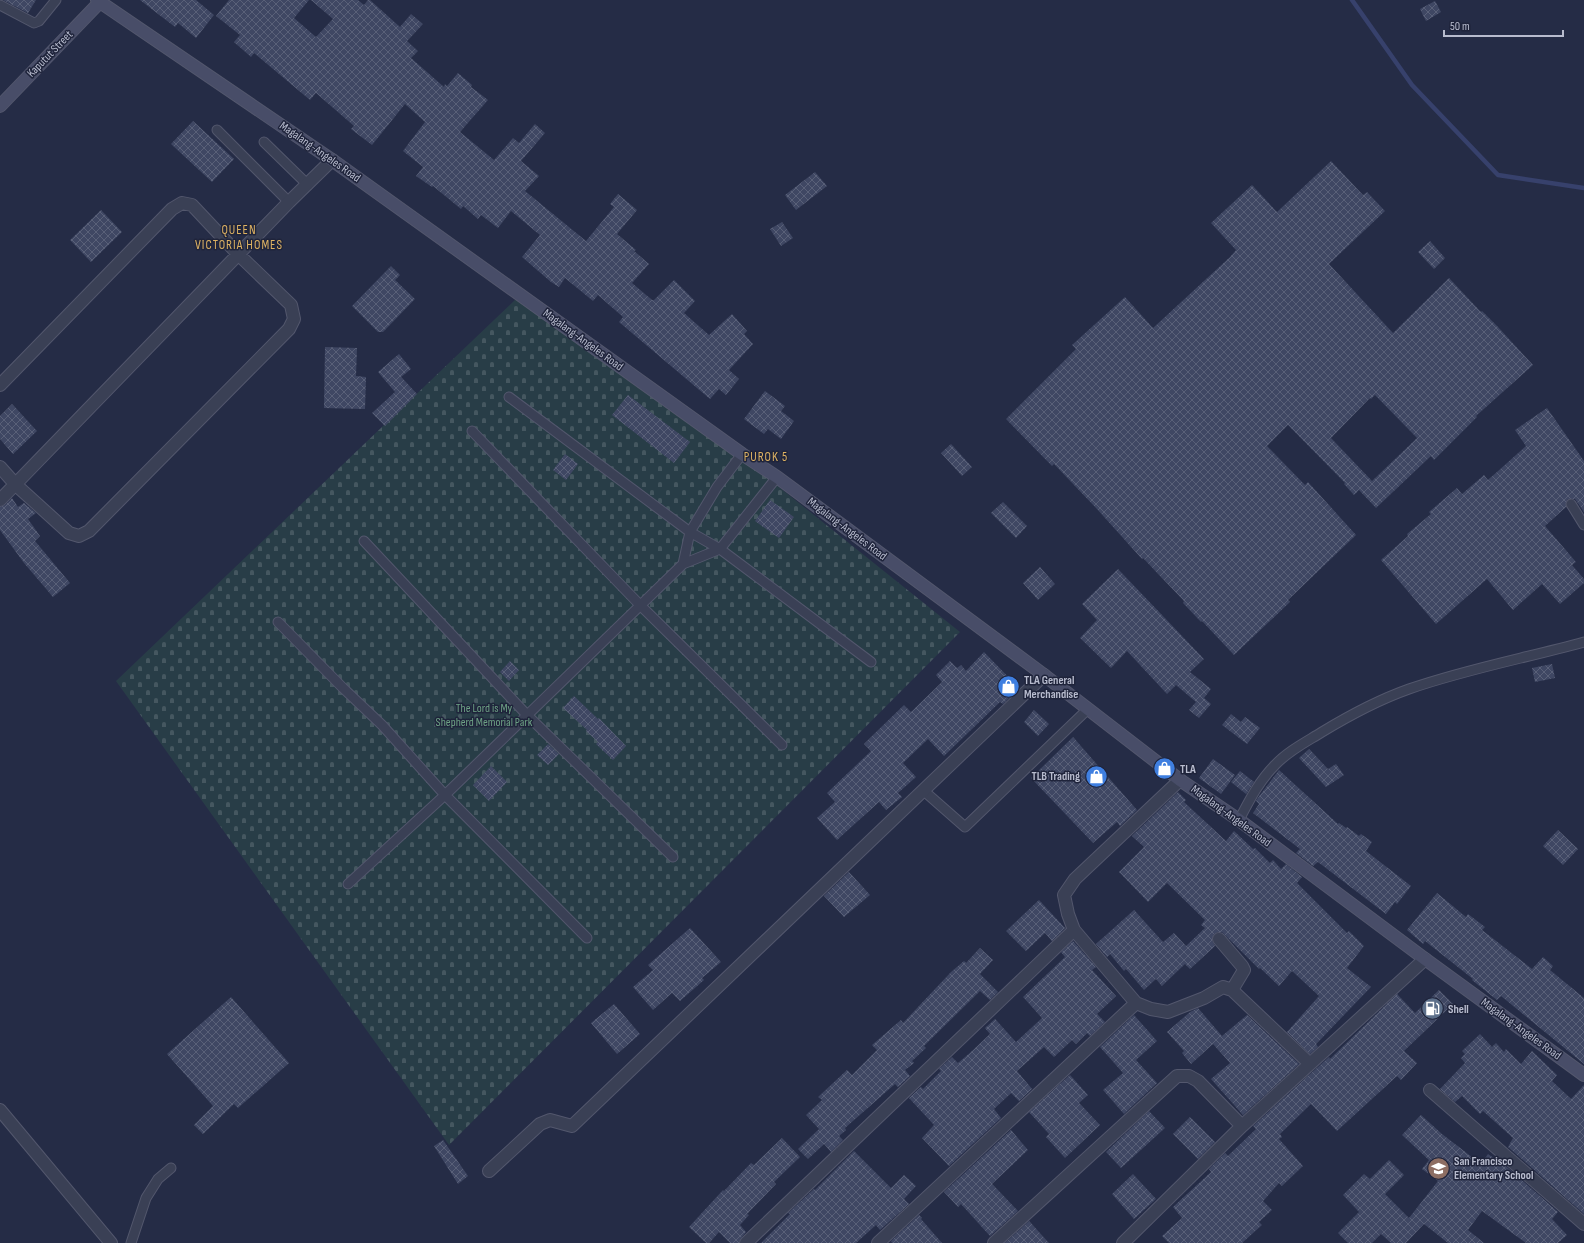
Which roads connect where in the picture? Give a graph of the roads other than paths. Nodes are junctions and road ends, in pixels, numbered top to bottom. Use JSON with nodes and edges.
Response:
{"nodes":[{"id":1,"x":56,"y":0,"type":"edge"},
{"id":2,"x":98,"y":1,"type":"edge"},
{"id":3,"x":0,"y":5,"type":"edge"},
{"id":4,"x":0,"y":106,"type":"edge"},
{"id":5,"x":217,"y":130,"type":"dead end"},
{"id":6,"x":264,"y":142,"type":"dead end"},
{"id":7,"x":332,"y":160,"type":"junction"},
{"id":8,"x":308,"y":185,"type":"junction"},
{"id":9,"x":290,"y":202,"type":"junction"},
{"id":10,"x":239,"y":255,"type":"junction"},
{"id":11,"x":0,"y":385,"type":"edge"},
{"id":12,"x":509,"y":397,"type":"dead end"},
{"id":13,"x":472,"y":431,"type":"dead end"},
{"id":14,"x":742,"y":454,"type":"junction"},
{"id":15,"x":0,"y":467,"type":"edge"},
{"id":16,"x":777,"y":477,"type":"junction"},
{"id":17,"x":16,"y":485,"type":"junction"},
{"id":18,"x":0,"y":500,"type":"edge"},
{"id":19,"x":1571,"y":504,"type":"dead end"},
{"id":20,"x":1584,"y":525,"type":"edge"},
{"id":21,"x":690,"y":532,"type":"junction"},
{"id":22,"x":364,"y":541,"type":"dead end"},
{"id":23,"x":720,"y":549,"type":"junction"},
{"id":24,"x":683,"y":564,"type":"junction"},
{"id":25,"x":640,"y":605,"type":"junction"},
{"id":26,"x":278,"y":622,"type":"dead end"},
{"id":27,"x":1584,"y":642,"type":"edge"},
{"id":28,"x":871,"y":662,"type":"dead end"},
{"id":29,"x":1044,"y":675,"type":"junction"},
{"id":30,"x":1088,"y":709,"type":"junction"},
{"id":31,"x":527,"y":715,"type":"junction"},
{"id":32,"x":782,"y":745,"type":"dead end"},
{"id":33,"x":1180,"y":780,"type":"junction"},
{"id":34,"x":924,"y":791,"type":"junction"},
{"id":35,"x":444,"y":795,"type":"junction"},
{"id":36,"x":1238,"y":820,"type":"junction"},
{"id":37,"x":674,"y":857,"type":"dead end"},
{"id":38,"x":348,"y":884,"type":"dead end"},
{"id":39,"x":1074,"y":930,"type":"junction"},
{"id":40,"x":587,"y":938,"type":"dead end"},
{"id":41,"x":1219,"y":939,"type":"dead end"},
{"id":42,"x":1425,"y":959,"type":"junction"},
{"id":43,"x":1232,"y":990,"type":"junction"},
{"id":44,"x":1136,"y":1003,"type":"junction"},
{"id":45,"x":1310,"y":1064,"type":"junction"},
{"id":46,"x":1584,"y":1075,"type":"edge"},
{"id":47,"x":1430,"y":1090,"type":"dead end"},
{"id":48,"x":0,"y":1110,"type":"edge"},
{"id":49,"x":1242,"y":1126,"type":"junction"},
{"id":50,"x":171,"y":1168,"type":"dead end"},
{"id":51,"x":489,"y":1171,"type":"dead end"},
{"id":52,"x":1584,"y":1224,"type":"edge"},
{"id":53,"x":111,"y":1243,"type":"edge"},
{"id":54,"x":131,"y":1243,"type":"edge"},
{"id":55,"x":746,"y":1243,"type":"edge"},
{"id":56,"x":878,"y":1243,"type":"edge"},
{"id":57,"x":994,"y":1243,"type":"edge"},
{"id":58,"x":1123,"y":1243,"type":"edge"}],
"edges":[{"from":1,"to":3,"type":"lane"},
{"from":2,"to":4,"type":"main road","name":"Kaputut Street"},
{"from":2,"to":7,"type":"main road","name":"Magalang-Angeles Road"},
{"from":5,"to":9,"type":"lane"},
{"from":6,"to":8,"type":"lane"},
{"from":7,"to":8,"type":"street"},
{"from":7,"to":14,"type":"main road","name":"Magalang-Angeles Road"},
{"from":8,"to":9,"type":"street"},
{"from":9,"to":10,"type":"street"},
{"from":10,"to":11,"type":"street"},
{"from":10,"to":17,"type":"street"},
{"from":10,"to":17,"type":"street"},
{"from":12,"to":21,"type":"lane"},
{"from":13,"to":25,"type":"lane"},
{"from":14,"to":16,"type":"main road","name":"Magalang-Angeles Road"},
{"from":14,"to":21,"type":"lane"},
{"from":15,"to":17,"type":"street"},
{"from":16,"to":23,"type":"lane"},
{"from":16,"to":29,"type":"main road","name":"Magalang-Angeles Road"},
{"from":17,"to":18,"type":"street"},
{"from":19,"to":20,"type":"lane"},
{"from":21,"to":23,"type":"lane"},
{"from":21,"to":24,"type":"lane"},
{"from":22,"to":31,"type":"lane"},
{"from":23,"to":24,"type":"lane"},
{"from":23,"to":28,"type":"lane"},
{"from":24,"to":25,"type":"lane"},
{"from":25,"to":31,"type":"lane"},
{"from":25,"to":32,"type":"lane"},
{"from":26,"to":35,"type":"lane"},
{"from":27,"to":36,"type":"lane"},
{"from":29,"to":30,"type":"main road","name":"Magalang-Angeles Road"},
{"from":29,"to":34,"type":"street"},
{"from":30,"to":33,"type":"main road","name":"Magalang-Angeles Road"},
{"from":30,"to":34,"type":"lane"},
{"from":31,"to":35,"type":"lane"},
{"from":31,"to":37,"type":"lane"},
{"from":33,"to":36,"type":"main road","name":"Magalang-Angeles Road"},
{"from":33,"to":39,"type":"street"},
{"from":34,"to":51,"type":"street"},
{"from":35,"to":38,"type":"lane"},
{"from":35,"to":40,"type":"lane"},
{"from":36,"to":42,"type":"main road","name":"Magalang-Angeles Road"},
{"from":39,"to":44,"type":"street"},
{"from":39,"to":55,"type":"street"},
{"from":41,"to":43,"type":"street"},
{"from":42,"to":45,"type":"street"},
{"from":42,"to":46,"type":"main road","name":"Magalang-Angeles Road"},
{"from":43,"to":44,"type":"street"},
{"from":43,"to":45,"type":"street"},
{"from":44,"to":56,"type":"street"},
{"from":45,"to":49,"type":"street"},
{"from":47,"to":52,"type":"street"},
{"from":48,"to":53,"type":"street"},
{"from":49,"to":57,"type":"street"},
{"from":49,"to":58,"type":"street"},
{"from":50,"to":54,"type":"lane"}]}
